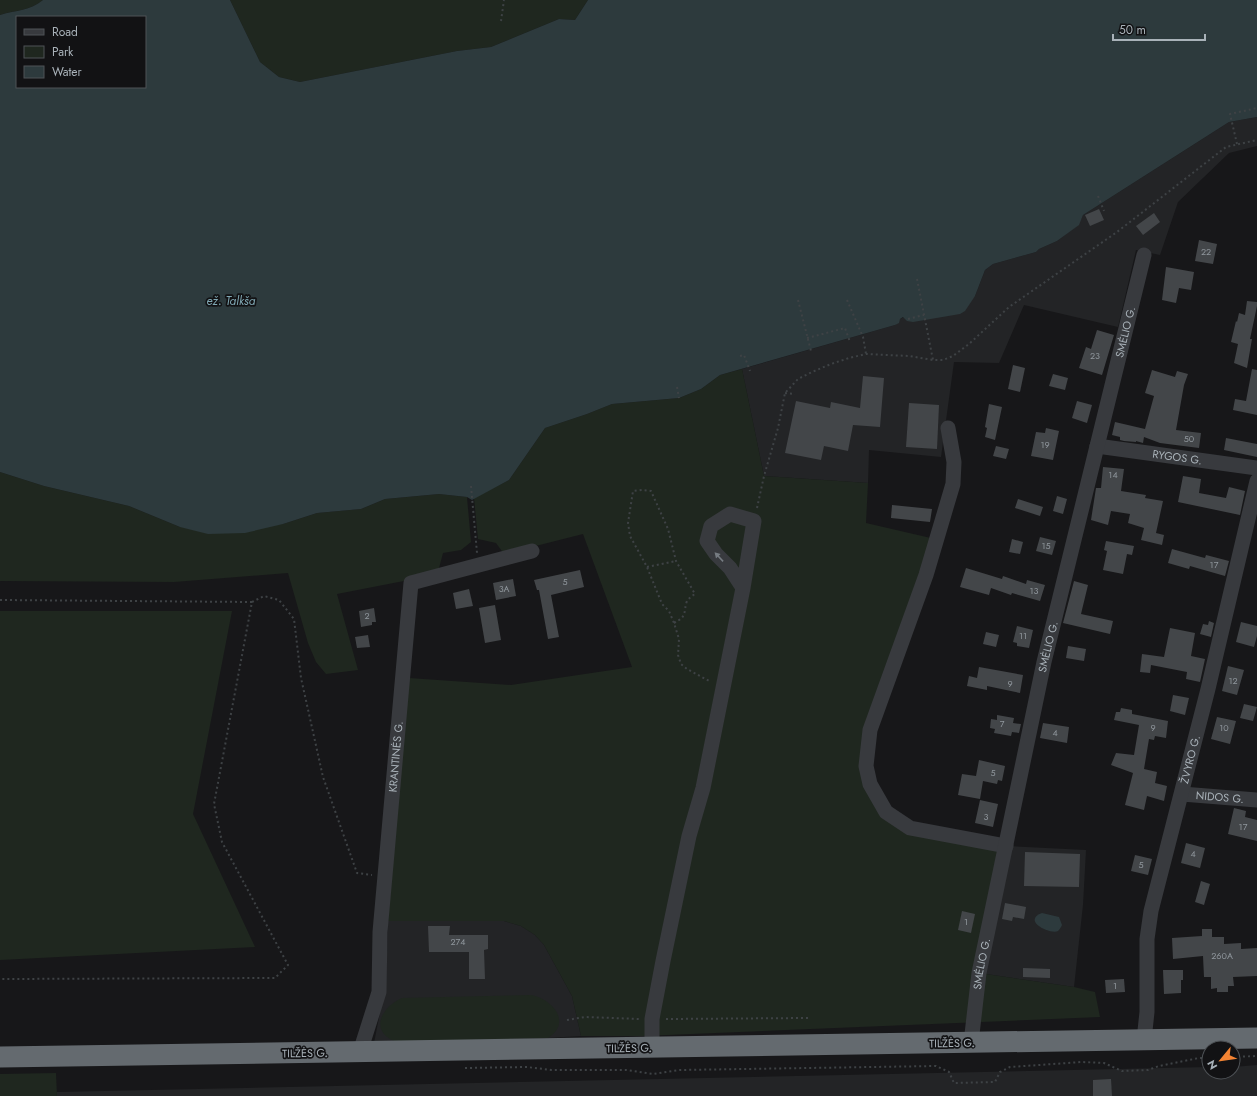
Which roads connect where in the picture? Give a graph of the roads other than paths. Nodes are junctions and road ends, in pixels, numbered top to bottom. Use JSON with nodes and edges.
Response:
{"nodes":[{"id":1,"x":1144,"y":255,"type":"dead end"},
{"id":2,"x":948,"y":428,"type":"dead end"},
{"id":3,"x":1096,"y":446,"type":"junction"},
{"id":4,"x":1257,"y":468,"type":"edge"},
{"id":5,"x":1257,"y":481,"type":"edge"},
{"id":6,"x":532,"y":551,"type":"dead end"},
{"id":7,"x":743,"y":588,"type":"junction"},
{"id":8,"x":1182,"y":794,"type":"junction"},
{"id":9,"x":1257,"y":800,"type":"edge"},
{"id":10,"x":1006,"y":846,"type":"junction"},
{"id":11,"x":1257,"y":1038,"type":"edge"},
{"id":12,"x":1144,"y":1040,"type":"junction"},
{"id":13,"x":971,"y":1042,"type":"junction"},
{"id":14,"x":652,"y":1047,"type":"junction"},
{"id":15,"x":360,"y":1052,"type":"junction"},
{"id":16,"x":0,"y":1057,"type":"edge"}],
"edges":[{"from":1,"to":3,"type":"street","name":"SMĖLIO G."},
{"from":2,"to":10,"type":"street"},
{"from":3,"to":4,"type":"street","name":"RYGOS G."},
{"from":3,"to":10,"type":"street","name":"SMĖLIO G."},
{"from":5,"to":8,"type":"street","name":"ŽVYRO G."},
{"from":6,"to":15,"type":"street","name":"KRANTINĖS G."},
{"from":7,"to":7,"type":"street","one_way":true},
{"from":7,"to":14,"type":"street"},
{"from":8,"to":9,"type":"street","name":"NIDOS G."},
{"from":8,"to":12,"type":"street","name":"ŽVYRO G."},
{"from":10,"to":13,"type":"street","name":"SMĖLIO G."},
{"from":11,"to":12,"type":"highway","name":"TILŽĖS G."},
{"from":12,"to":13,"type":"highway","name":"TILŽĖS G."},
{"from":13,"to":14,"type":"highway","name":"TILŽĖS G."},
{"from":14,"to":15,"type":"highway","name":"TILŽĖS G."},
{"from":15,"to":16,"type":"highway","name":"TILŽĖS G."}]}
